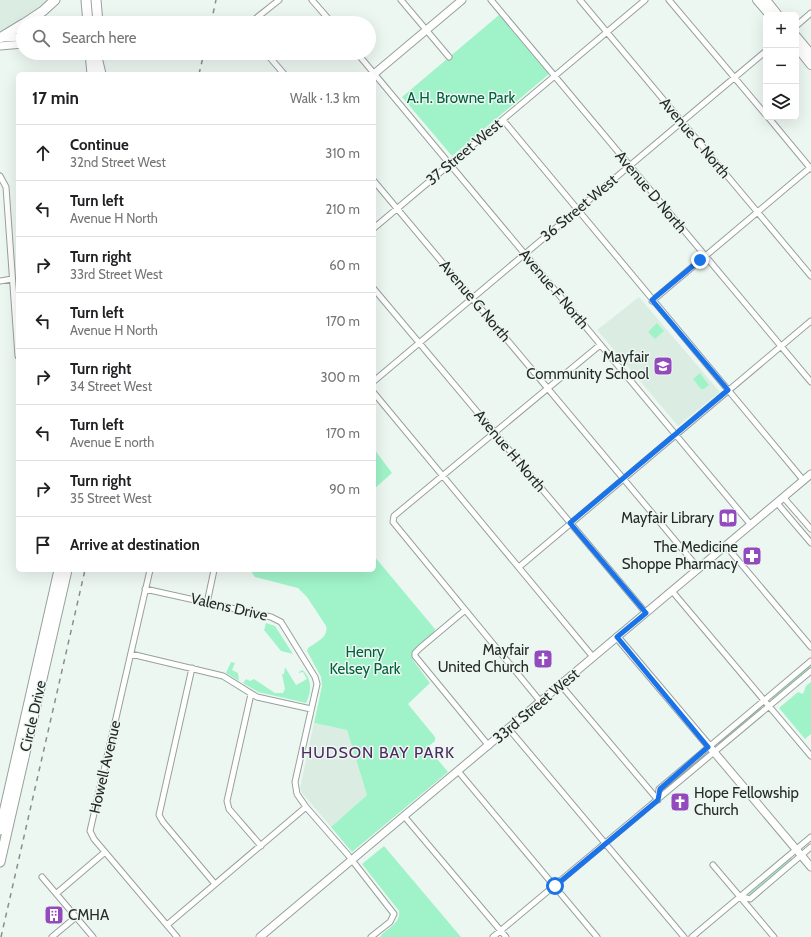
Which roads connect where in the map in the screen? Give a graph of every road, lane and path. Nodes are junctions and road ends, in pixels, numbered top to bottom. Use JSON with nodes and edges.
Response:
{"nodes":[{"id":1,"x":55,"y":0,"type":"edge"},
{"id":2,"x":86,"y":0,"type":"edge"},
{"id":3,"x":92,"y":0,"type":"edge"},
{"id":4,"x":96,"y":0,"type":"edge"},
{"id":5,"x":279,"y":0,"type":"edge"},
{"id":6,"x":312,"y":0,"type":"edge"},
{"id":7,"x":401,"y":0,"type":"edge"},
{"id":8,"x":462,"y":0,"type":"edge"},
{"id":9,"x":491,"y":0,"type":"edge"},
{"id":10,"x":580,"y":0,"type":"edge"},
{"id":11,"x":645,"y":0,"type":"edge"},
{"id":12,"x":669,"y":0,"type":"edge"},
{"id":13,"x":757,"y":0,"type":"edge"},
{"id":14,"x":766,"y":0,"type":"edge"},
{"id":15,"x":767,"y":12,"type":"edge"},
{"id":16,"x":776,"y":12,"type":"edge"},
{"id":17,"x":811,"y":13,"type":"edge"},
{"id":18,"x":36,"y":16,"type":"edge"},
{"id":19,"x":87,"y":16,"type":"edge"},
{"id":20,"x":93,"y":16,"type":"edge"},
{"id":21,"x":97,"y":16,"type":"edge"},
{"id":22,"x":259,"y":16,"type":"edge"},
{"id":23,"x":326,"y":16,"type":"edge"},
{"id":24,"x":799,"y":23,"type":"edge"},
{"id":25,"x":16,"y":29,"type":"edge"},
{"id":26,"x":426,"y":30,"type":"junction"},
{"id":27,"x":606,"y":32,"type":"junction"},
{"id":28,"x":16,"y":37,"type":"edge"},
{"id":29,"x":0,"y":38,"type":"edge"},
{"id":30,"x":799,"y":40,"type":"edge"},
{"id":31,"x":16,"y":45,"type":"edge"},
{"id":32,"x":0,"y":46,"type":"edge"},
{"id":33,"x":798,"y":48,"type":"edge"},
{"id":34,"x":763,"y":54,"type":"edge"},
{"id":35,"x":811,"y":54,"type":"edge"},
{"id":36,"x":449,"y":57,"type":"dead end"},
{"id":37,"x":88,"y":60,"type":"edge"},
{"id":38,"x":91,"y":60,"type":"edge"},
{"id":39,"x":98,"y":60,"type":"edge"},
{"id":40,"x":101,"y":60,"type":"edge"},
{"id":41,"x":272,"y":60,"type":"edge"},
{"id":42,"x":363,"y":60,"type":"edge"},
{"id":43,"x":811,"y":64,"type":"edge"},
{"id":44,"x":92,"y":72,"type":"edge"},
{"id":45,"x":92,"y":72,"type":"edge"},
{"id":46,"x":101,"y":72,"type":"edge"},
{"id":47,"x":102,"y":72,"type":"edge"},
{"id":48,"x":282,"y":72,"type":"edge"},
{"id":49,"x":372,"y":72,"type":"edge"},
{"id":50,"x":376,"y":72,"type":"edge"},
{"id":51,"x":376,"y":76,"type":"edge"},
{"id":52,"x":555,"y":76,"type":"junction"},
{"id":53,"x":735,"y":77,"type":"junction"},
{"id":54,"x":763,"y":111,"type":"edge"},
{"id":55,"x":503,"y":120,"type":"junction"},
{"id":56,"x":770,"y":120,"type":"edge"},
{"id":57,"x":682,"y":122,"type":"junction"},
{"id":58,"x":450,"y":165,"type":"junction"},
{"id":59,"x":630,"y":166,"type":"junction"},
{"id":60,"x":811,"y":168,"type":"edge"},
{"id":61,"x":0,"y":176,"type":"edge"},
{"id":62,"x":376,"y":183,"type":"edge"},
{"id":63,"x":397,"y":208,"type":"junction"},
{"id":64,"x":577,"y":210,"type":"junction"},
{"id":65,"x":758,"y":212,"type":"junction"},
{"id":66,"x":376,"y":226,"type":"edge"},
{"id":67,"x":524,"y":254,"type":"junction"},
{"id":68,"x":705,"y":256,"type":"junction"},
{"id":69,"x":811,"y":276,"type":"edge"},
{"id":70,"x":12,"y":279,"type":"junction"},
{"id":71,"x":0,"y":281,"type":"edge"},
{"id":72,"x":376,"y":291,"type":"edge"},
{"id":73,"x":472,"y":298,"type":"junction"},
{"id":74,"x":652,"y":300,"type":"junction"},
{"id":75,"x":811,"y":321,"type":"edge"},
{"id":76,"x":16,"y":330,"type":"edge"},
{"id":77,"x":420,"y":343,"type":"junction"},
{"id":78,"x":600,"y":345,"type":"junction"},
{"id":79,"x":781,"y":346,"type":"junction"},
{"id":80,"x":376,"y":379,"type":"edge"},
{"id":81,"x":811,"y":382,"type":"edge"},
{"id":82,"x":548,"y":389,"type":"junction"},
{"id":83,"x":728,"y":390,"type":"junction"},
{"id":84,"x":376,"y":395,"type":"edge"},
{"id":85,"x":496,"y":433,"type":"junction"},
{"id":86,"x":675,"y":435,"type":"junction"},
{"id":87,"x":811,"y":474,"type":"edge"},
{"id":88,"x":442,"y":476,"type":"junction"},
{"id":89,"x":623,"y":479,"type":"junction"},
{"id":90,"x":804,"y":481,"type":"junction"},
{"id":91,"x":784,"y":498,"type":"junction"},
{"id":92,"x":777,"y":503,"type":"junction"},
{"id":93,"x":570,"y":523,"type":"junction"},
{"id":94,"x":751,"y":525,"type":"junction"},
{"id":95,"x":811,"y":530,"type":"edge"},
{"id":96,"x":811,"y":543,"type":"edge"},
{"id":97,"x":726,"y":546,"type":"junction"},
{"id":98,"x":519,"y":567,"type":"junction"},
{"id":99,"x":699,"y":569,"type":"junction"},
{"id":100,"x":59,"y":572,"type":"edge"},
{"id":101,"x":67,"y":572,"type":"edge"},
{"id":102,"x":149,"y":572,"type":"edge"},
{"id":103,"x":214,"y":572,"type":"edge"},
{"id":104,"x":145,"y":589,"type":"junction"},
{"id":105,"x":672,"y":591,"type":"junction"},
{"id":106,"x":207,"y":602,"type":"junction"},
{"id":107,"x":464,"y":611,"type":"junction"},
{"id":108,"x":646,"y":613,"type":"junction"},
{"id":109,"x":617,"y":637,"type":"junction"},
{"id":110,"x":811,"y":647,"type":"edge"},
{"id":111,"x":130,"y":654,"type":"junction"},
{"id":112,"x":593,"y":657,"type":"junction"},
{"id":113,"x":811,"y":661,"type":"edge"},
{"id":114,"x":192,"y":668,"type":"junction"},
{"id":115,"x":811,"y":671,"type":"edge"},
{"id":116,"x":560,"y":684,"type":"junction"},
{"id":117,"x":251,"y":694,"type":"junction"},
{"id":118,"x":764,"y":700,"type":"junction"},
{"id":119,"x":540,"y":701,"type":"junction"},
{"id":120,"x":770,"y":706,"type":"junction"},
{"id":121,"x":311,"y":709,"type":"junction"},
{"id":122,"x":509,"y":729,"type":"junction"},
{"id":123,"x":489,"y":746,"type":"junction"},
{"id":124,"x":708,"y":747,"type":"junction"},
{"id":125,"x":714,"y":753,"type":"junction"},
{"id":126,"x":811,"y":756,"type":"edge"},
{"id":127,"x":458,"y":771,"type":"junction"},
{"id":128,"x":658,"y":800,"type":"junction"},
{"id":129,"x":306,"y":807,"type":"junction"},
{"id":130,"x":404,"y":816,"type":"junction"},
{"id":131,"x":0,"y":830,"type":"edge"},
{"id":132,"x":811,"y":837,"type":"edge"},
{"id":133,"x":606,"y":843,"type":"junction"},
{"id":134,"x":261,"y":846,"type":"junction"},
{"id":135,"x":811,"y":847,"type":"edge"},
{"id":136,"x":796,"y":849,"type":"junction"},
{"id":137,"x":105,"y":852,"type":"junction"},
{"id":138,"x":801,"y":856,"type":"junction"},
{"id":139,"x":352,"y":861,"type":"junction"},
{"id":140,"x":0,"y":862,"type":"edge"},
{"id":141,"x":713,"y":865,"type":"dead end"},
{"id":142,"x":811,"y":867,"type":"edge"},
{"id":143,"x":42,"y":876,"type":"dead end"},
{"id":144,"x":214,"y":884,"type":"junction"},
{"id":145,"x":555,"y":886,"type":"junction"},
{"id":146,"x":57,"y":893,"type":"junction"},
{"id":147,"x":740,"y":896,"type":"junction"},
{"id":148,"x":76,"y":917,"type":"junction"},
{"id":149,"x":167,"y":925,"type":"junction"},
{"id":150,"x":501,"y":931,"type":"junction"},
{"id":151,"x":52,"y":937,"type":"edge"},
{"id":152,"x":93,"y":937,"type":"edge"},
{"id":153,"x":177,"y":937,"type":"edge"},
{"id":154,"x":260,"y":937,"type":"edge"},
{"id":155,"x":371,"y":937,"type":"edge"},
{"id":156,"x":493,"y":937,"type":"edge"},
{"id":157,"x":506,"y":937,"type":"edge"},
{"id":158,"x":597,"y":937,"type":"edge"},
{"id":159,"x":684,"y":937,"type":"edge"},
{"id":160,"x":692,"y":937,"type":"edge"},
{"id":161,"x":774,"y":937,"type":"edge"}],
"edges":[{"from":1,"to":18,"type":"highway"},
{"from":2,"to":19,"type":"highway"},
{"from":3,"to":20,"type":"highway"},
{"from":4,"to":21,"type":"highway"},
{"from":5,"to":22,"type":"street"},
{"from":6,"to":23,"type":"street"},
{"from":7,"to":26,"type":"street"},
{"from":8,"to":26,"type":"main road"},
{"from":9,"to":52,"type":"street","name":"Avenue D North"},
{"from":10,"to":27,"type":"street","name":"Avenue C North"},
{"from":11,"to":27,"type":"street","name":"37 Street West"},
{"from":12,"to":53,"type":"street"},
{"from":13,"to":15,"type":"main road"},
{"from":14,"to":16,"type":"main road"},
{"from":17,"to":24,"type":"street"},
{"from":25,"to":29,"type":"highway"},
{"from":26,"to":36,"type":"street"},
{"from":26,"to":50,"type":"main road"},
{"from":27,"to":52,"type":"street","name":"37 Street West"},
{"from":27,"to":57,"type":"street","name":"Avenue C North"},
{"from":28,"to":29,"type":"main road"},
{"from":30,"to":35,"type":"main road"},
{"from":31,"to":32,"type":"main road"},
{"from":33,"to":43,"type":"main road"},
{"from":34,"to":53,"type":"street","name":"36 Street West"},
{"from":37,"to":44,"type":"highway"},
{"from":38,"to":45,"type":"highway"},
{"from":39,"to":46,"type":"highway"},
{"from":40,"to":47,"type":"highway"},
{"from":41,"to":48,"type":"street"},
{"from":42,"to":49,"type":"street","name":"Avenue F North"},
{"from":51,"to":58,"type":"street","name":"Avenue F North"},
{"from":52,"to":55,"type":"street","name":"37 Street West"},
{"from":52,"to":59,"type":"street","name":"Avenue D North"},
{"from":53,"to":54,"type":"street"},
{"from":53,"to":57,"type":"street","name":"36 Street West"},
{"from":55,"to":58,"type":"street","name":"37 Street West"},
{"from":55,"to":64,"type":"street"},
{"from":56,"to":60,"type":"street"},
{"from":57,"to":59,"type":"street","name":"36 Street West"},
{"from":57,"to":65,"type":"street","name":"Avenue C North"},
{"from":58,"to":63,"type":"street","name":"37 Street West"},
{"from":58,"to":67,"type":"street","name":"Avenue F North"},
{"from":59,"to":64,"type":"street","name":"36 Street West"},
{"from":59,"to":68,"type":"street","name":"Avenue D North"},
{"from":60,"to":65,"type":"street"},
{"from":61,"to":70,"type":"street"},
{"from":62,"to":63,"type":"street","name":"Avenue G North"},
{"from":63,"to":66,"type":"street","name":"37 Street West"},
{"from":63,"to":73,"type":"street","name":"Avenue G North"},
{"from":64,"to":67,"type":"street","name":"36 Street West"},
{"from":64,"to":74,"type":"street"},
{"from":65,"to":68,"type":"street"},
{"from":65,"to":69,"type":"street","name":"Avenue C North"},
{"from":67,"to":73,"type":"street","name":"36 Street West"},
{"from":67,"to":78,"type":"street","name":"Avenue F North"},
{"from":68,"to":74,"type":"street"},
{"from":68,"to":79,"type":"street","name":"Avenue D North"},
{"from":70,"to":71,"type":"street"},
{"from":70,"to":76,"type":"street"},
{"from":72,"to":77,"type":"street","name":"Avenue H North"},
{"from":73,"to":77,"type":"street","name":"36 Street West"},
{"from":73,"to":82,"type":"street","name":"Avenue G North"},
{"from":74,"to":83,"type":"street"},
{"from":75,"to":79,"type":"street"},
{"from":77,"to":80,"type":"street","name":"36 Street West"},
{"from":77,"to":85,"type":"street","name":"Avenue H North"},
{"from":78,"to":82,"type":"street"},
{"from":78,"to":86,"type":"street","name":"Avenue F North"},
{"from":79,"to":81,"type":"street","name":"Avenue D North"},
{"from":79,"to":83,"type":"street"},
{"from":82,"to":85,"type":"street"},
{"from":82,"to":89,"type":"street","name":"Avenue G North"},
{"from":83,"to":86,"type":"street"},
{"from":83,"to":90,"type":"street"},
{"from":84,"to":88,"type":"street"},
{"from":85,"to":88,"type":"street"},
{"from":85,"to":93,"type":"street","name":"Avenue H North"},
{"from":86,"to":89,"type":"street"},
{"from":86,"to":94,"type":"street","name":"Avenue F North"},
{"from":87,"to":90,"type":"main road","name":"33rd Street West"},
{"from":88,"to":98,"type":"street"},
{"from":88,"to":107,"type":"street"},
{"from":89,"to":93,"type":"street"},
{"from":89,"to":99,"type":"street","name":"Avenue G North"},
{"from":90,"to":91,"type":"main road","name":"33rd Street West"},
{"from":91,"to":92,"type":"main road","name":"33rd Street West"},
{"from":91,"to":95,"type":"street"},
{"from":92,"to":94,"type":"main road","name":"33rd Street West"},
{"from":92,"to":96,"type":"street"},
{"from":93,"to":98,"type":"street"},
{"from":93,"to":108,"type":"street","name":"Avenue H North"},
{"from":94,"to":97,"type":"main road","name":"33rd Street West"},
{"from":97,"to":99,"type":"main road","name":"33rd Street West"},
{"from":97,"to":110,"type":"street"},
{"from":98,"to":112,"type":"street"},
{"from":99,"to":105,"type":"main road","name":"33rd Street West"},
{"from":100,"to":131,"type":"highway","name":"Circle Drive"},
{"from":101,"to":140,"type":"highway","name":"Circle Drive"},
{"from":102,"to":104,"type":"street","name":"Howell Avenue"},
{"from":103,"to":106,"type":"street"},
{"from":104,"to":106,"type":"street","name":"Valens Drive"},
{"from":104,"to":111,"type":"street","name":"Howell Avenue"},
{"from":105,"to":108,"type":"main road","name":"33rd Street West"},
{"from":105,"to":118,"type":"street"},
{"from":106,"to":121,"type":"street","name":"Valens Drive"},
{"from":107,"to":119,"type":"street"},
{"from":107,"to":123,"type":"street"},
{"from":108,"to":109,"type":"main road","name":"33rd Street West"},
{"from":109,"to":112,"type":"main road","name":"33rd Street West"},
{"from":109,"to":124,"type":"main road"},
{"from":111,"to":114,"type":"street"},
{"from":111,"to":137,"type":"street","name":"Howell Avenue"},
{"from":112,"to":116,"type":"main road","name":"33rd Street West"},
{"from":113,"to":118,"type":"street"},
{"from":114,"to":117,"type":"street"},
{"from":114,"to":144,"type":"street"},
{"from":115,"to":120,"type":"street"},
{"from":116,"to":119,"type":"main road","name":"33rd Street West"},
{"from":116,"to":128,"type":"street"},
{"from":117,"to":121,"type":"street"},
{"from":117,"to":134,"type":"street"},
{"from":118,"to":120,"type":"street"},
{"from":118,"to":124,"type":"street"},
{"from":119,"to":122,"type":"main road","name":"33rd Street West"},
{"from":120,"to":125,"type":"street"},
{"from":120,"to":126,"type":"street"},
{"from":121,"to":129,"type":"street","name":"Valens Drive"},
{"from":122,"to":123,"type":"main road","name":"33rd Street West"},
{"from":122,"to":133,"type":"street"},
{"from":123,"to":127,"type":"main road","name":"33rd Street West"},
{"from":124,"to":125,"type":"main road"},
{"from":124,"to":128,"type":"street"},
{"from":125,"to":128,"type":"street"},
{"from":125,"to":136,"type":"main road"},
{"from":127,"to":130,"type":"main road","name":"33rd Street West"},
{"from":127,"to":145,"type":"street"},
{"from":128,"to":133,"type":"street"},
{"from":129,"to":134,"type":"street"},
{"from":129,"to":139,"type":"street","name":"Valens Drive"},
{"from":130,"to":139,"type":"main road","name":"33rd Street West"},
{"from":130,"to":150,"type":"street"},
{"from":132,"to":136,"type":"street"},
{"from":133,"to":145,"type":"street"},
{"from":133,"to":159,"type":"street"},
{"from":134,"to":144,"type":"street"},
{"from":135,"to":138,"type":"street"},
{"from":136,"to":138,"type":"main road"},
{"from":136,"to":147,"type":"street"},
{"from":137,"to":146,"type":"street"},
{"from":137,"to":149,"type":"street","name":"Howell Avenue"},
{"from":138,"to":142,"type":"main road"},
{"from":138,"to":147,"type":"street"},
{"from":139,"to":154,"type":"main road","name":"33rd Street West"},
{"from":139,"to":155,"type":"street","name":"Valens Drive"},
{"from":141,"to":147,"type":"street"},
{"from":143,"to":146,"type":"street"},
{"from":144,"to":149,"type":"street"},
{"from":145,"to":150,"type":"street"},
{"from":145,"to":158,"type":"street"},
{"from":146,"to":148,"type":"street"},
{"from":147,"to":160,"type":"street"},
{"from":147,"to":161,"type":"street"},
{"from":148,"to":151,"type":"street"},
{"from":148,"to":152,"type":"street"},
{"from":149,"to":153,"type":"street","name":"Howell Avenue"},
{"from":150,"to":156,"type":"street"},
{"from":150,"to":157,"type":"street"}]}
